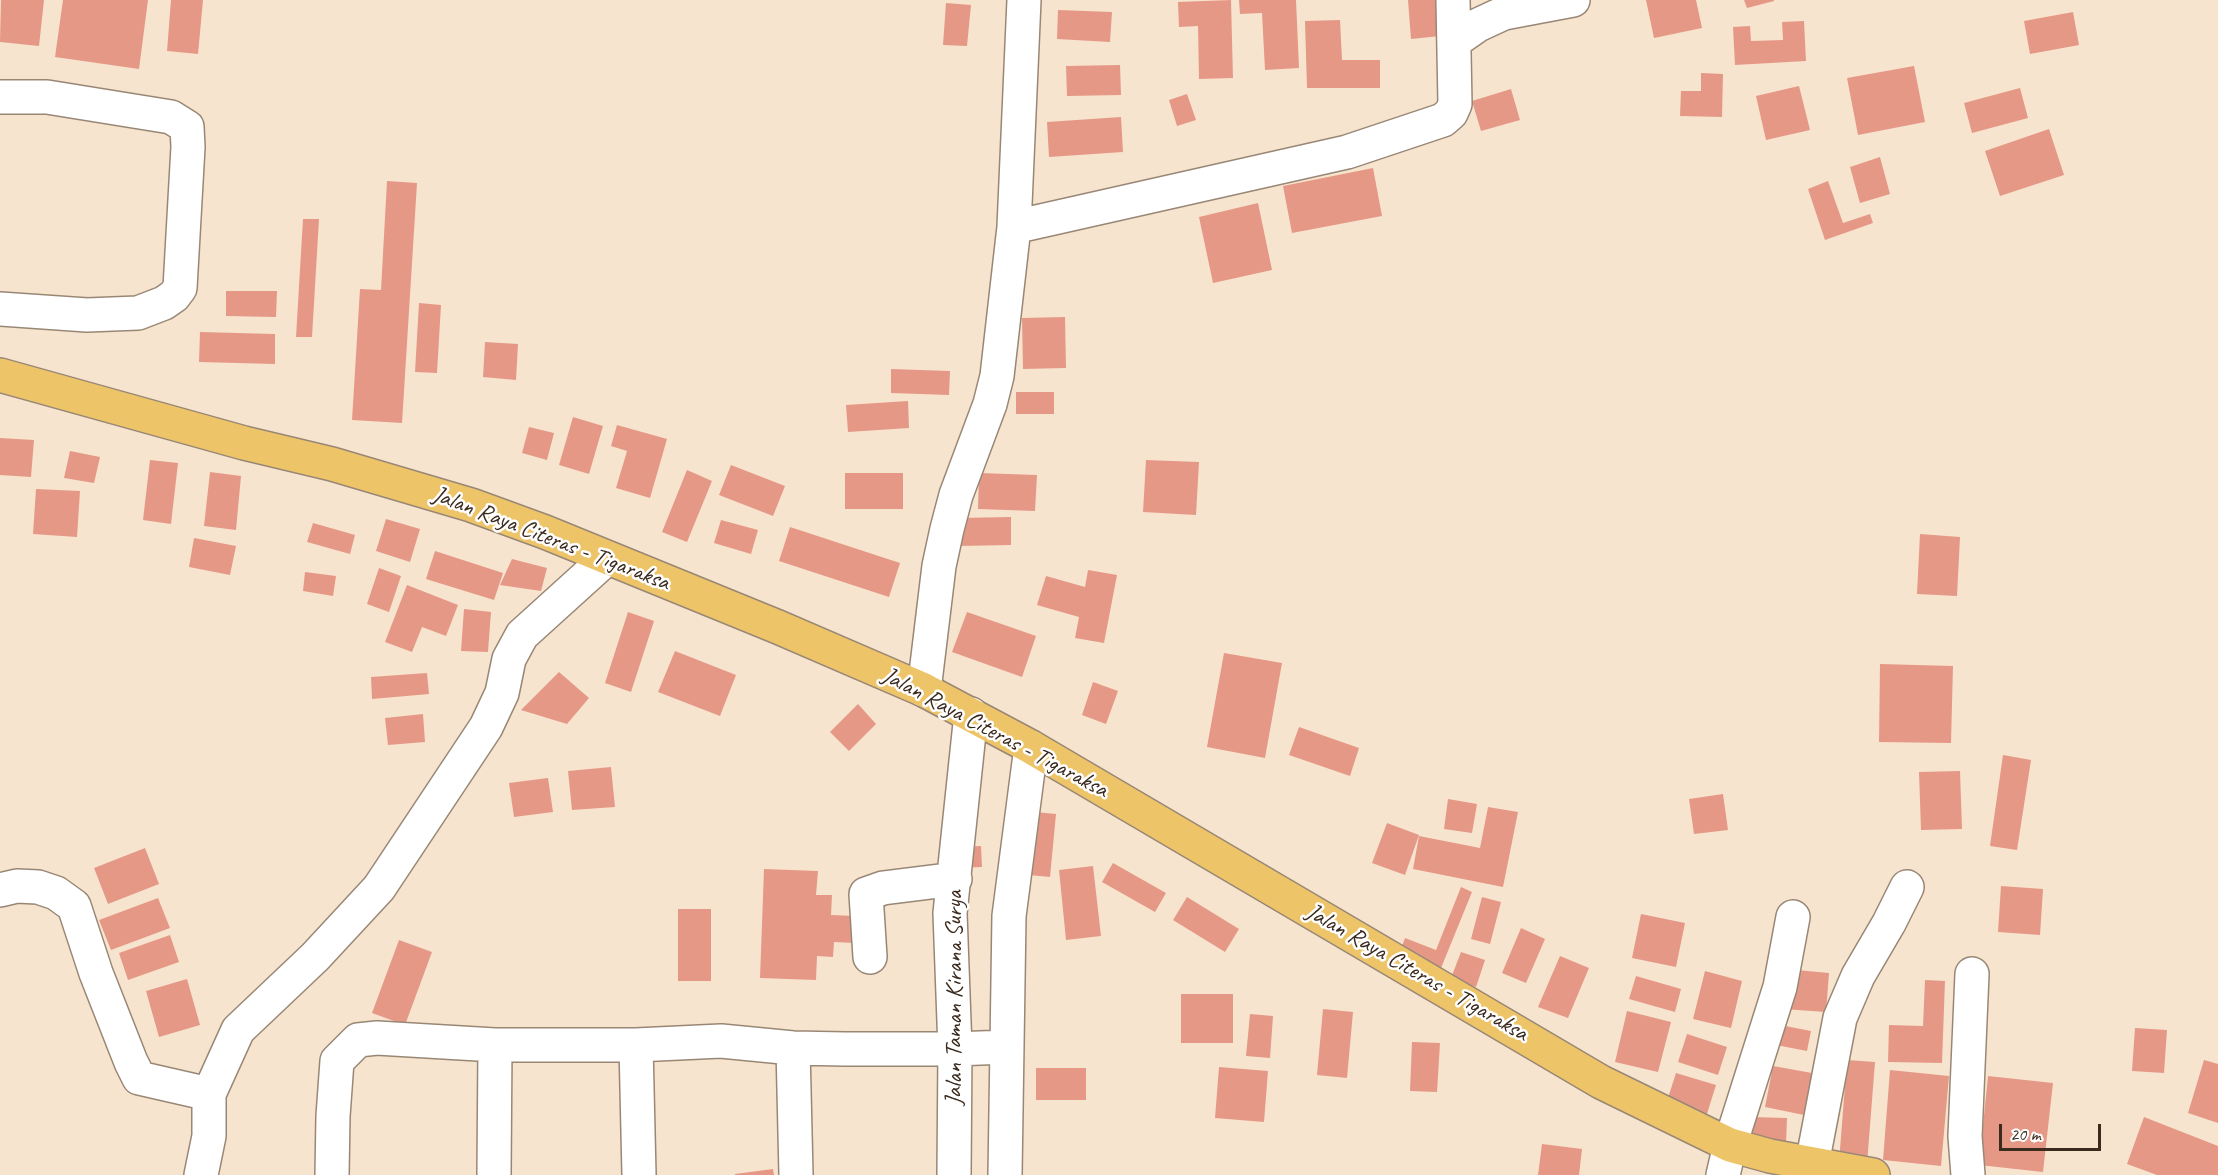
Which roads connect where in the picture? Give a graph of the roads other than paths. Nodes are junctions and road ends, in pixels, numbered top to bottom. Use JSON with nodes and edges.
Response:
{"nodes":[{"id":1,"x":1024,"y":0,"type":"edge"},
{"id":2,"x":1453,"y":0,"type":"edge"},
{"id":3,"x":1574,"y":0,"type":"edge"},
{"id":4,"x":1455,"y":41,"type":"junction"},
{"id":5,"x":0,"y":97,"type":"edge"},
{"id":6,"x":1014,"y":227,"type":"junction"},
{"id":7,"x":0,"y":309,"type":"edge"},
{"id":8,"x":0,"y":375,"type":"edge"},
{"id":9,"x":607,"y":558,"type":"junction"},
{"id":10,"x":924,"y":690,"type":"junction"},
{"id":11,"x":971,"y":714,"type":"junction"},
{"id":12,"x":1031,"y":747,"type":"junction"},
{"id":13,"x":955,"y":879,"type":"junction"},
{"id":14,"x":1908,"y":887,"type":"dead end"},
{"id":15,"x":0,"y":890,"type":"edge"},
{"id":16,"x":1793,"y":917,"type":"dead end"},
{"id":17,"x":870,"y":957,"type":"dead end"},
{"id":18,"x":1971,"y":974,"type":"dead end"},
{"id":19,"x":495,"y":1045,"type":"junction"},
{"id":20,"x":636,"y":1045,"type":"junction"},
{"id":21,"x":1006,"y":1047,"type":"junction"},
{"id":22,"x":793,"y":1048,"type":"junction"},
{"id":23,"x":955,"y":1049,"type":"junction"},
{"id":24,"x":209,"y":1094,"type":"junction"},
{"id":25,"x":1726,"y":1160,"type":"edge"},
{"id":26,"x":1812,"y":1164,"type":"junction"},
{"id":27,"x":201,"y":1175,"type":"edge"},
{"id":28,"x":332,"y":1175,"type":"edge"},
{"id":29,"x":494,"y":1175,"type":"edge"},
{"id":30,"x":639,"y":1175,"type":"edge"},
{"id":31,"x":796,"y":1175,"type":"edge"},
{"id":32,"x":954,"y":1175,"type":"edge"},
{"id":33,"x":1005,"y":1175,"type":"edge"},
{"id":34,"x":1873,"y":1175,"type":"edge"},
{"id":35,"x":1968,"y":1175,"type":"edge"}],
"edges":[{"from":1,"to":6,"type":"street"},
{"from":2,"to":4,"type":"street"},
{"from":3,"to":4,"type":"street"},
{"from":4,"to":6,"type":"street"},
{"from":5,"to":7,"type":"street"},
{"from":6,"to":10,"type":"street"},
{"from":8,"to":9,"type":"main road","name":"Jalan Raya Citeras - Tigaraksa"},
{"from":9,"to":10,"type":"main road","name":"Jalan Raya Citeras - Tigaraksa"},
{"from":9,"to":24,"type":"street"},
{"from":10,"to":11,"type":"main road","name":"Jalan Raya Citeras - Tigaraksa"},
{"from":11,"to":12,"type":"main road","name":"Jalan Raya Citeras - Tigaraksa"},
{"from":11,"to":13,"type":"street","name":"Jalan Taman Kirana Surya"},
{"from":12,"to":21,"type":"street"},
{"from":12,"to":25,"type":"main road","name":"Jalan Raya Citeras - Tigaraksa"},
{"from":13,"to":17,"type":"street"},
{"from":13,"to":23,"type":"street","name":"Jalan Taman Kirana Surya"},
{"from":14,"to":26,"type":"street"},
{"from":15,"to":24,"type":"street"},
{"from":16,"to":25,"type":"street"},
{"from":18,"to":35,"type":"street"},
{"from":19,"to":20,"type":"street"},
{"from":19,"to":28,"type":"street"},
{"from":19,"to":29,"type":"street"},
{"from":20,"to":22,"type":"street"},
{"from":20,"to":30,"type":"street"},
{"from":21,"to":23,"type":"street"},
{"from":21,"to":33,"type":"street"},
{"from":22,"to":23,"type":"street"},
{"from":22,"to":31,"type":"street"},
{"from":23,"to":32,"type":"street","name":"Jalan Taman Kirana Surya"},
{"from":24,"to":27,"type":"street"},
{"from":25,"to":26,"type":"main road","name":"Jalan Raya Citeras - Tigaraksa"},
{"from":26,"to":34,"type":"main road","name":"Jalan Raya Citeras - Tigaraksa"}]}
